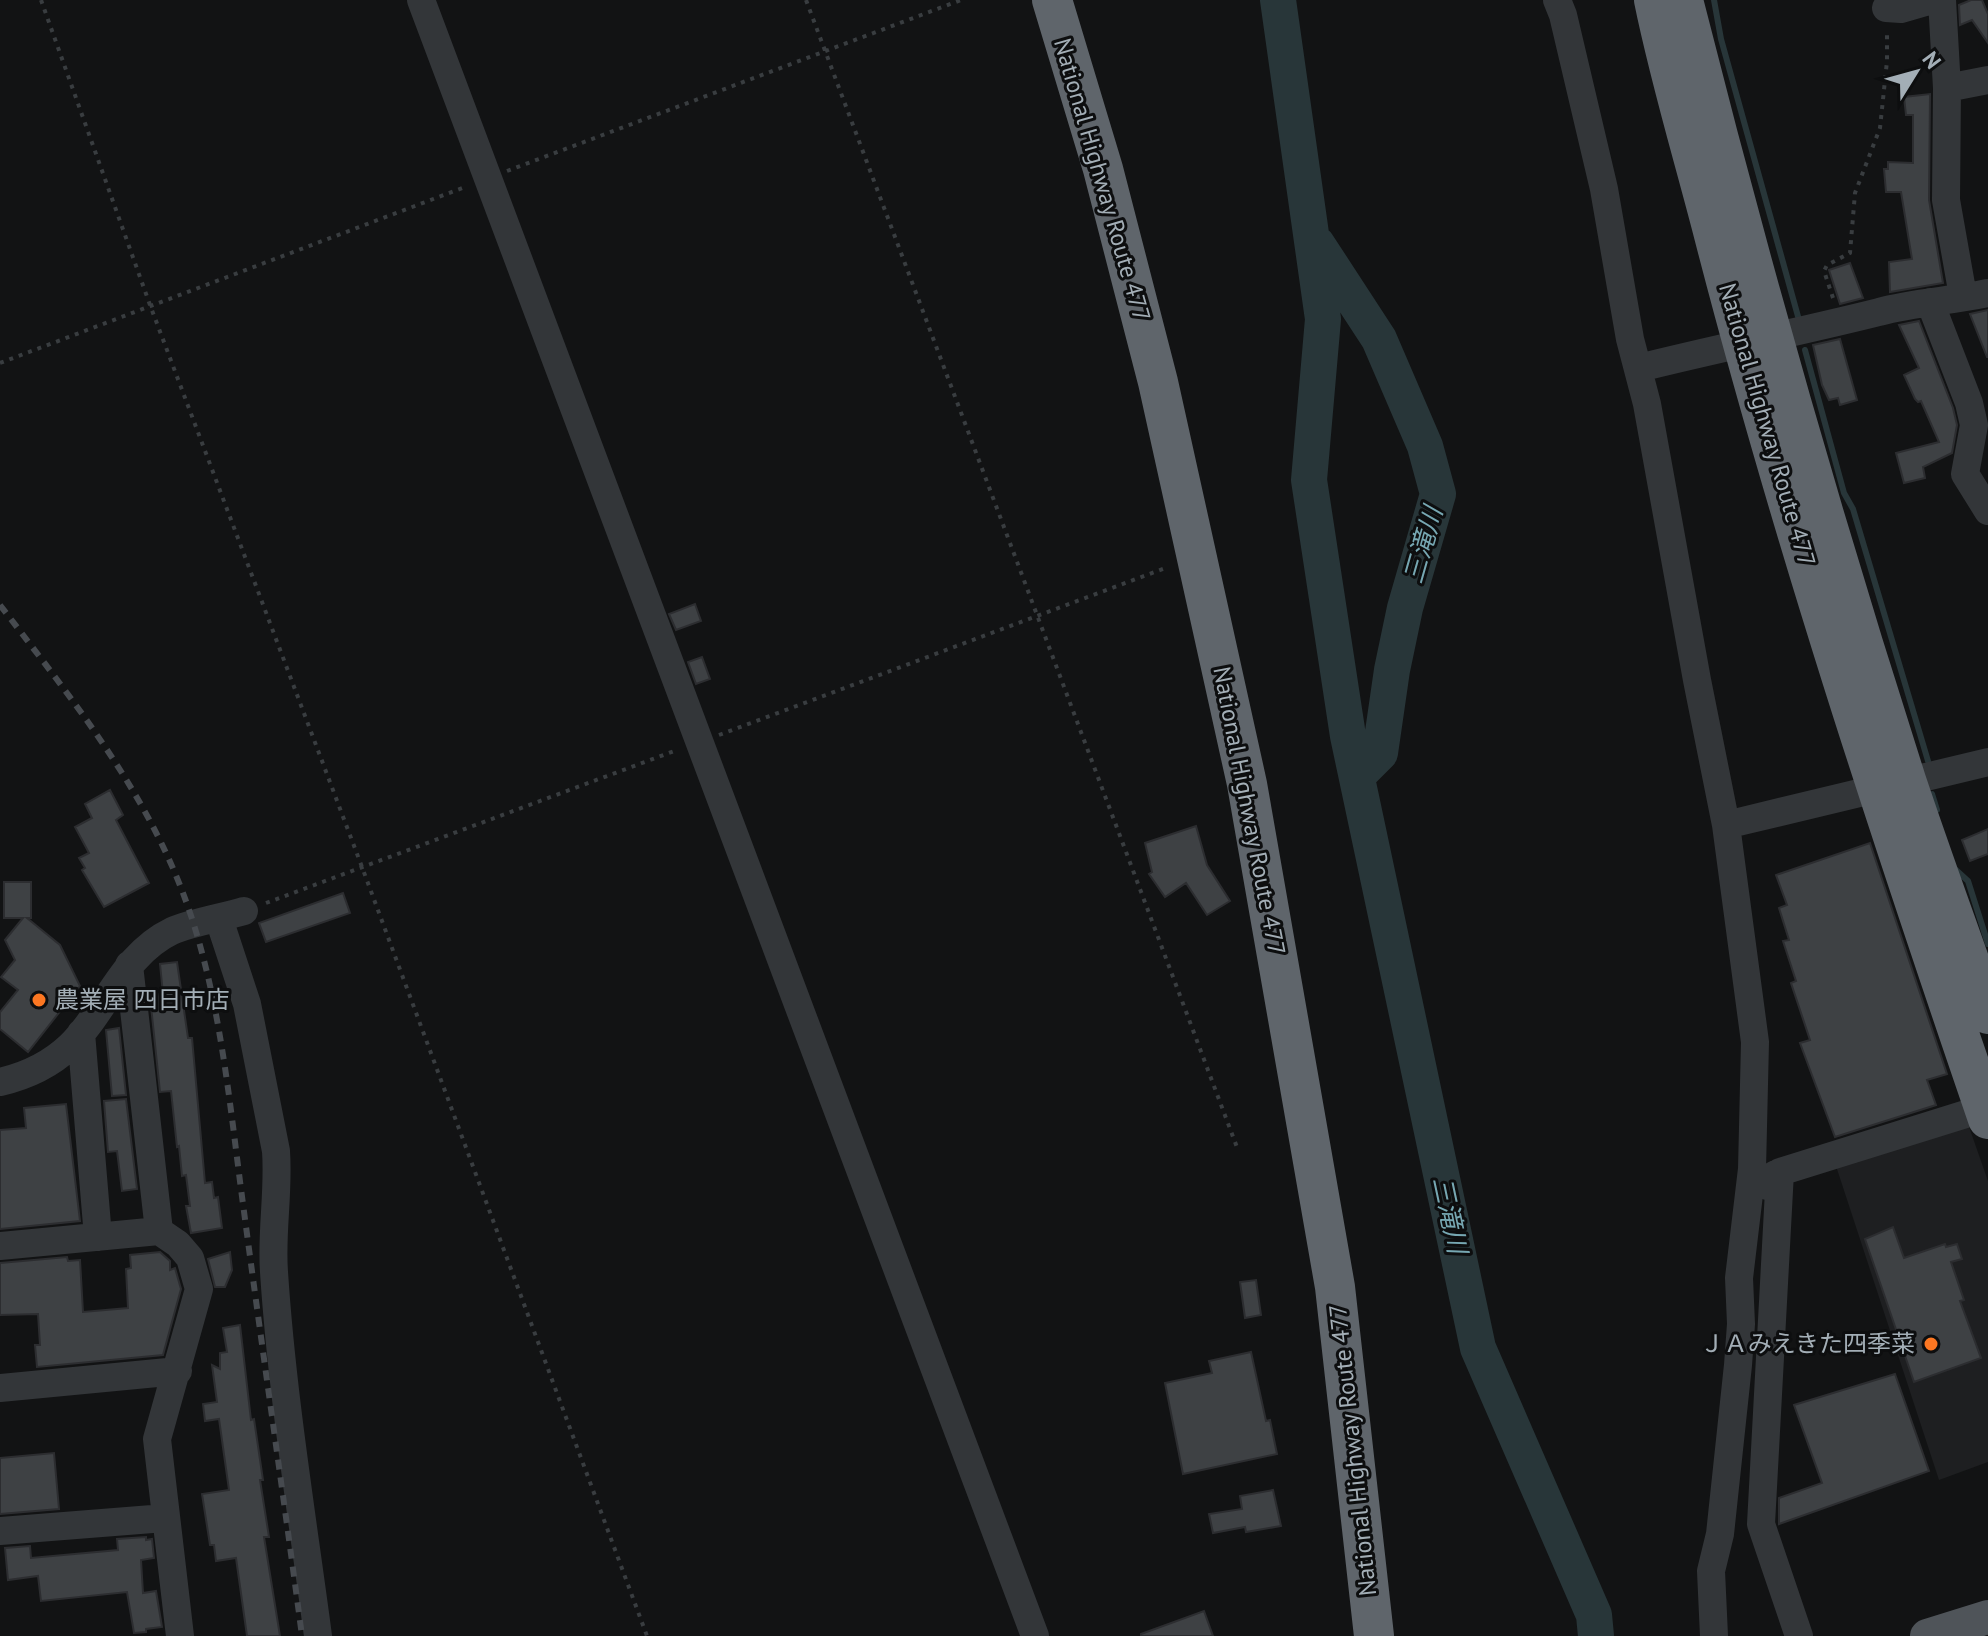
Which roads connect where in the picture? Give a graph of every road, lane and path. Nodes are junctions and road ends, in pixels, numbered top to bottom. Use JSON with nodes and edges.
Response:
{"nodes":[{"id":1,"x":41,"y":0,"type":"edge"},
{"id":2,"x":421,"y":0,"type":"edge"},
{"id":3,"x":806,"y":0,"type":"edge"},
{"id":4,"x":961,"y":0,"type":"edge"},
{"id":5,"x":1052,"y":0,"type":"edge"},
{"id":6,"x":1557,"y":0,"type":"edge"},
{"id":7,"x":1654,"y":0,"type":"edge"},
{"id":8,"x":1683,"y":0,"type":"edge"},
{"id":9,"x":1932,"y":0,"type":"edge"},
{"id":10,"x":1942,"y":0,"type":"edge"},
{"id":11,"x":1886,"y":8,"type":"joint"},
{"id":12,"x":826,"y":51,"type":"junction"},
{"id":13,"x":1988,"y":80,"type":"edge"},
{"id":14,"x":1947,"y":88,"type":"junction"},
{"id":15,"x":487,"y":178,"type":"junction"},
{"id":16,"x":1976,"y":294,"type":"edge"},
{"id":17,"x":1930,"y":302,"type":"junction"},
{"id":18,"x":150,"y":305,"type":"junction"},
{"id":19,"x":1840,"y":323,"type":"junction"},
{"id":20,"x":1757,"y":340,"type":"junction"},
{"id":21,"x":0,"y":363,"type":"edge"},
{"id":22,"x":1639,"y":368,"type":"junction"},
{"id":23,"x":1981,"y":424,"type":"edge"},
{"id":24,"x":1988,"y":511,"type":"edge"},
{"id":25,"x":1197,"y":557,"type":"junction"},
{"id":26,"x":1038,"y":614,"type":"junction"},
{"id":27,"x":700,"y":742,"type":"junction"},
{"id":28,"x":1988,"y":762,"type":"edge"},
{"id":29,"x":1892,"y":786,"type":"junction"},
{"id":30,"x":1726,"y":825,"type":"junction"},
{"id":31,"x":362,"y":867,"type":"junction"},
{"id":32,"x":232,"y":915,"type":"junction"},
{"id":33,"x":129,"y":965,"type":"junction"},
{"id":34,"x":1988,"y":1014,"type":"edge"},
{"id":35,"x":81,"y":1033,"type":"junction"},
{"id":36,"x":0,"y":1082,"type":"edge"},
{"id":37,"x":1987,"y":1111,"type":"edge"},
{"id":38,"x":1238,"y":1150,"type":"dead end"},
{"id":39,"x":1780,"y":1172,"type":"junction"},
{"id":40,"x":159,"y":1231,"type":"junction"},
{"id":41,"x":98,"y":1237,"type":"junction"},
{"id":42,"x":0,"y":1246,"type":"edge"},
{"id":43,"x":1741,"y":1324,"type":"junction"},
{"id":44,"x":178,"y":1371,"type":"junction"},
{"id":45,"x":0,"y":1388,"type":"edge"},
{"id":46,"x":165,"y":1518,"type":"junction"},
{"id":47,"x":0,"y":1531,"type":"edge"},
{"id":48,"x":1988,"y":1617,"type":"edge"},
{"id":49,"x":180,"y":1636,"type":"edge"},
{"id":50,"x":318,"y":1636,"type":"edge"},
{"id":51,"x":647,"y":1636,"type":"edge"},
{"id":52,"x":1035,"y":1636,"type":"edge"},
{"id":53,"x":1374,"y":1636,"type":"edge"},
{"id":54,"x":1714,"y":1636,"type":"edge"},
{"id":55,"x":1799,"y":1636,"type":"edge"},
{"id":56,"x":1927,"y":1636,"type":"edge"}],
"edges":[{"from":1,"to":18,"type":"path"},
{"from":2,"to":15,"type":"street"},
{"from":3,"to":12,"type":"path"},
{"from":4,"to":12,"type":"path"},
{"from":5,"to":25,"type":"highway","name":"National Highway Route 477"},
{"from":6,"to":22,"type":"street"},
{"from":7,"to":20,"type":"highway","name":"National Highway Route 477"},
{"from":8,"to":20,"type":"highway","name":"National Highway Route 477"},
{"from":9,"to":11,"type":"street"},
{"from":10,"to":14,"type":"street"},
{"from":11,"to":19,"type":"path"},
{"from":12,"to":15,"type":"path"},
{"from":12,"to":26,"type":"path"},
{"from":13,"to":14,"type":"street"},
{"from":14,"to":16,"type":"street"},
{"from":15,"to":18,"type":"path"},
{"from":15,"to":27,"type":"street"},
{"from":16,"to":17,"type":"street"},
{"from":17,"to":19,"type":"street"},
{"from":17,"to":23,"type":"street"},
{"from":18,"to":21,"type":"path"},
{"from":18,"to":31,"type":"path"},
{"from":19,"to":20,"type":"street"},
{"from":20,"to":22,"type":"street"},
{"from":20,"to":29,"type":"highway","name":"National Highway Route 477"},
{"from":22,"to":30,"type":"street"},
{"from":23,"to":24,"type":"street"},
{"from":25,"to":26,"type":"path"},
{"from":25,"to":53,"type":"highway","name":"National Highway Route 477"},
{"from":26,"to":27,"type":"path"},
{"from":26,"to":38,"type":"path"},
{"from":27,"to":31,"type":"path"},
{"from":27,"to":52,"type":"street"},
{"from":28,"to":29,"type":"street"},
{"from":29,"to":30,"type":"street"},
{"from":29,"to":34,"type":"highway","name":"National Highway Route 477"},
{"from":29,"to":37,"type":"highway","name":"National Highway Route 477"},
{"from":30,"to":43,"type":"street"},
{"from":31,"to":32,"type":"path"},
{"from":31,"to":51,"type":"path"},
{"from":32,"to":33,"type":"street"},
{"from":32,"to":50,"type":"street"},
{"from":33,"to":35,"type":"street"},
{"from":33,"to":40,"type":"street"},
{"from":35,"to":36,"type":"street"},
{"from":35,"to":41,"type":"street"},
{"from":37,"to":39,"type":"street"},
{"from":39,"to":43,"type":"street"},
{"from":39,"to":55,"type":"street"},
{"from":40,"to":41,"type":"street"},
{"from":40,"to":44,"type":"street"},
{"from":41,"to":42,"type":"street"},
{"from":43,"to":54,"type":"street"},
{"from":44,"to":45,"type":"street"},
{"from":44,"to":46,"type":"street"},
{"from":46,"to":47,"type":"street"},
{"from":46,"to":49,"type":"street"},
{"from":48,"to":56,"type":"main road"}]}
